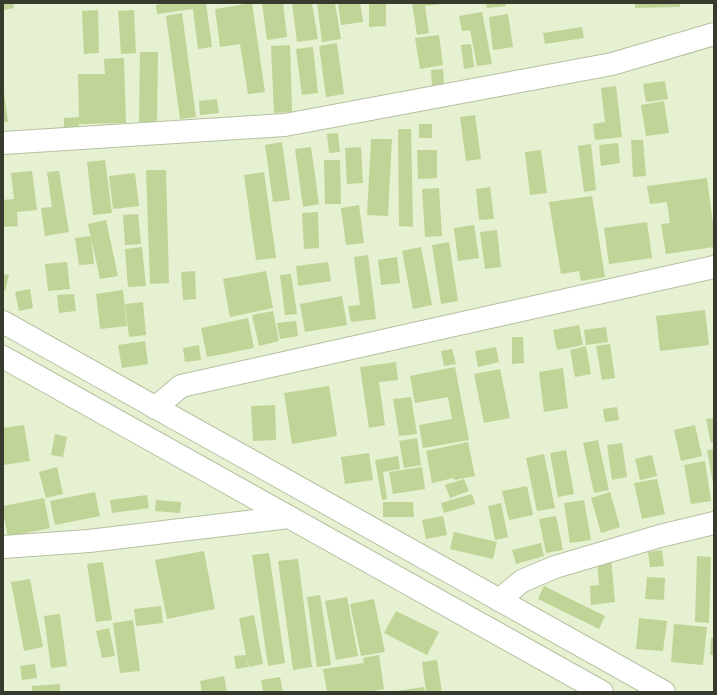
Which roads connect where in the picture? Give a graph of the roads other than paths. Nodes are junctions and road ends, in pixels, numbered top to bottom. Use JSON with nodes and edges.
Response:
{"nodes":[{"id":1,"x":714,"y":34,"type":"edge"},
{"id":2,"x":3,"y":143,"type":"edge"},
{"id":3,"x":714,"y":267,"type":"edge"},
{"id":4,"x":3,"y":322,"type":"edge"},
{"id":5,"x":3,"y":357,"type":"edge"},
{"id":6,"x":155,"y":408,"type":"junction"},
{"id":7,"x":289,"y":517,"type":"junction"},
{"id":8,"x":714,"y":523,"type":"edge"},
{"id":9,"x":3,"y":548,"type":"edge"},
{"id":10,"x":499,"y":600,"type":"junction"},
{"id":11,"x":602,"y":692,"type":"edge"},
{"id":12,"x":664,"y":692,"type":"edge"}],
"edges":[{"from":1,"to":2,"type":"street"},
{"from":3,"to":6,"type":"street"},
{"from":4,"to":6,"type":"street"},
{"from":5,"to":7,"type":"street"},
{"from":6,"to":10,"type":"street"},
{"from":7,"to":9,"type":"street"},
{"from":7,"to":11,"type":"street"},
{"from":8,"to":10,"type":"street"},
{"from":10,"to":12,"type":"street"}]}
